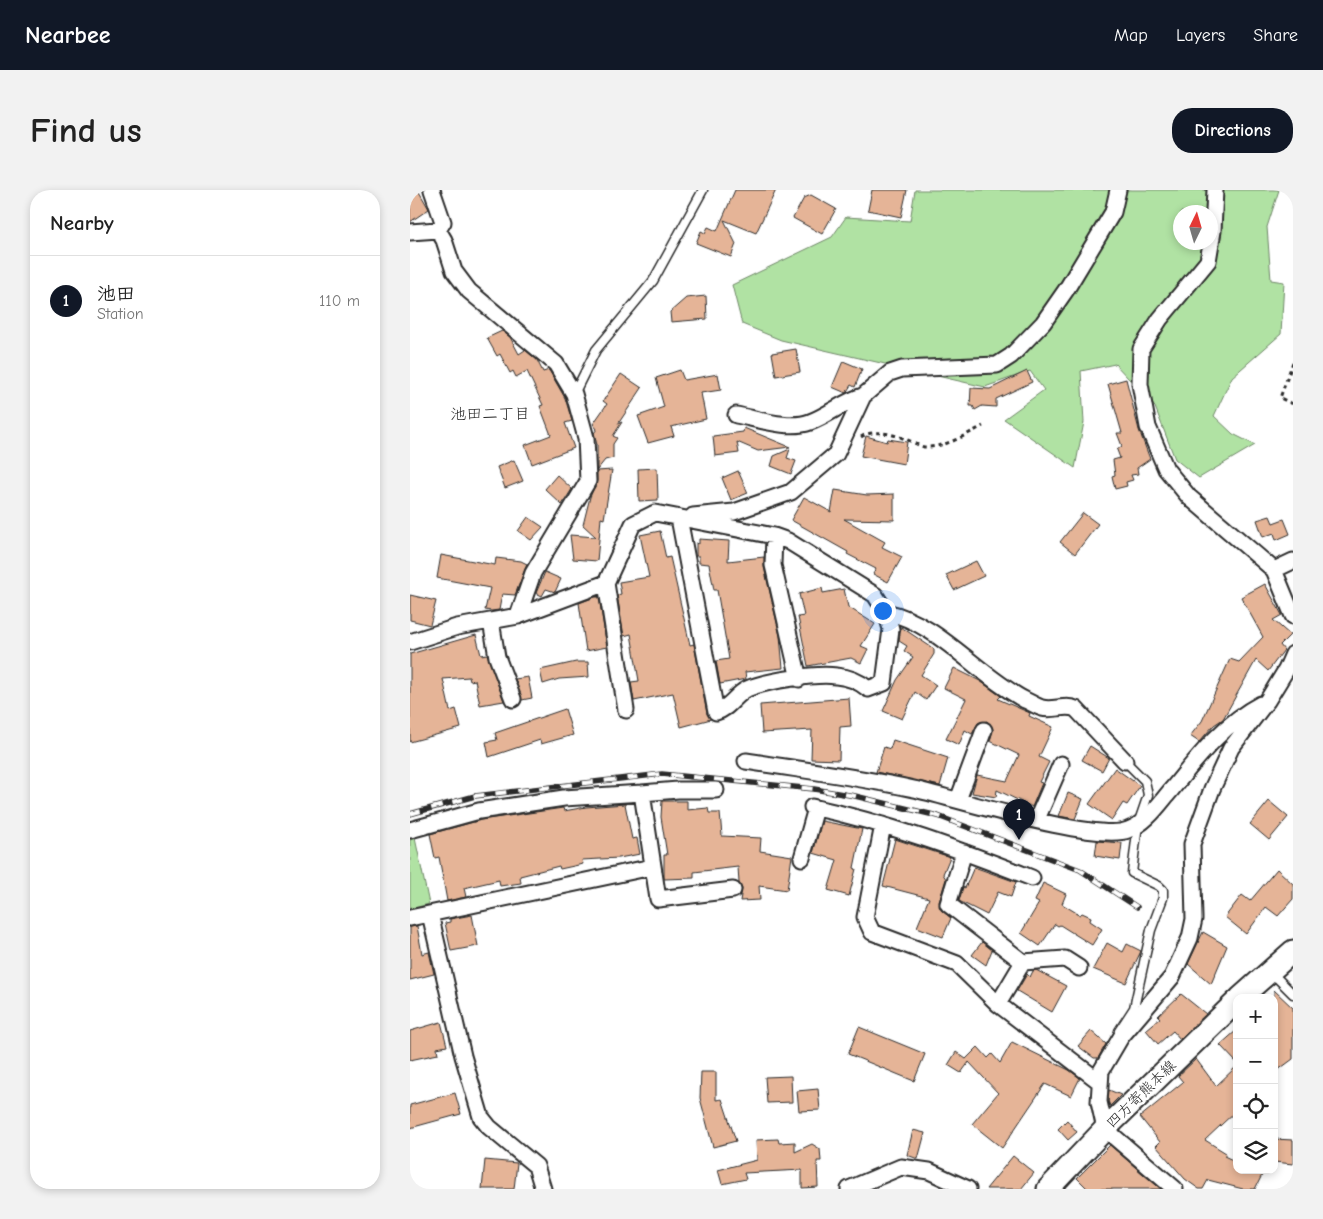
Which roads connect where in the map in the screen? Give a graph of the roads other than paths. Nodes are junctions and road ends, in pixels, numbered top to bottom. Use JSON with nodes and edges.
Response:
{"nodes":[{"id":1,"x":432,"y":190,"type":"edge"},
{"id":2,"x":703,"y":190,"type":"edge"},
{"id":3,"x":1118,"y":190,"type":"edge"},
{"id":4,"x":1216,"y":190,"type":"edge"},
{"id":5,"x":438,"y":230,"type":"junction"},
{"id":6,"x":410,"y":232,"type":"edge"},
{"id":7,"x":574,"y":394,"type":"junction"},
{"id":8,"x":863,"y":396,"type":"junction"},
{"id":9,"x":736,"y":415,"type":"dead end"},
{"id":10,"x":679,"y":518,"type":"junction"},
{"id":11,"x":774,"y":536,"type":"junction"},
{"id":12,"x":1293,"y":561,"type":"edge"},
{"id":13,"x":1274,"y":570,"type":"junction"},
{"id":14,"x":606,"y":583,"type":"junction"},
{"id":15,"x":886,"y":612,"type":"junction"},
{"id":16,"x":518,"y":616,"type":"junction"},
{"id":17,"x":1293,"y":616,"type":"edge"},
{"id":18,"x":490,"y":621,"type":"junction"},
{"id":19,"x":410,"y":642,"type":"edge"},
{"id":20,"x":1293,"y":654,"type":"edge"},
{"id":21,"x":799,"y":678,"type":"junction"},
{"id":22,"x":513,"y":699,"type":"dead end"},
{"id":23,"x":1267,"y":701,"type":"junction"},
{"id":24,"x":626,"y":710,"type":"dead end"},
{"id":25,"x":984,"y":730,"type":"dead end"},
{"id":26,"x":746,"y":761,"type":"dead end"},
{"id":27,"x":1125,"y":761,"type":"joint"},
{"id":28,"x":1061,"y":764,"type":"dead end"},
{"id":29,"x":716,"y":790,"type":"dead end"},
{"id":30,"x":642,"y":793,"type":"junction"},
{"id":31,"x":958,"y":800,"type":"junction"},
{"id":32,"x":1037,"y":820,"type":"junction"},
{"id":33,"x":1138,"y":824,"type":"junction"},
{"id":34,"x":883,"y":825,"type":"junction"},
{"id":35,"x":410,"y":830,"type":"edge"},
{"id":36,"x":964,"y":852,"type":"junction"},
{"id":37,"x":802,"y":858,"type":"dead end"},
{"id":38,"x":652,"y":867,"type":"junction"},
{"id":39,"x":1032,"y":878,"type":"dead end"},
{"id":40,"x":733,"y":890,"type":"dead end"},
{"id":41,"x":430,"y":914,"type":"junction"},
{"id":42,"x":410,"y":918,"type":"edge"},
{"id":43,"x":1293,"y":951,"type":"edge"},
{"id":44,"x":1022,"y":962,"type":"junction"},
{"id":45,"x":1079,"y":968,"type":"dead end"},
{"id":46,"x":1269,"y":970,"type":"junction"},
{"id":47,"x":1244,"y":994,"type":"edge"},
{"id":48,"x":1293,"y":994,"type":"edge"},
{"id":49,"x":998,"y":1004,"type":"junction"},
{"id":50,"x":1233,"y":1005,"type":"edge"},
{"id":51,"x":1121,"y":1038,"type":"junction"},
{"id":52,"x":1100,"y":1082,"type":"junction"},
{"id":53,"x":1105,"y":1129,"type":"junction"},
{"id":54,"x":543,"y":1189,"type":"edge"},
{"id":55,"x":849,"y":1189,"type":"edge"},
{"id":56,"x":968,"y":1189,"type":"edge"},
{"id":57,"x":1048,"y":1189,"type":"edge"},
{"id":58,"x":1175,"y":1189,"type":"edge"}],
"edges":[{"from":1,"to":5,"type":"street"},
{"from":2,"to":7,"type":"lane"},
{"from":3,"to":8,"type":"street"},
{"from":4,"to":13,"type":"street"},
{"from":5,"to":6,"type":"street"},
{"from":5,"to":7,"type":"street"},
{"from":7,"to":16,"type":"street"},
{"from":8,"to":9,"type":"street"},
{"from":8,"to":10,"type":"street"},
{"from":10,"to":11,"type":"street"},
{"from":10,"to":14,"type":"street"},
{"from":10,"to":21,"type":"street"},
{"from":11,"to":15,"type":"street"},
{"from":11,"to":21,"type":"street"},
{"from":12,"to":13,"type":"street"},
{"from":13,"to":17,"type":"street"},
{"from":14,"to":16,"type":"street"},
{"from":14,"to":24,"type":"street"},
{"from":15,"to":21,"type":"street"},
{"from":15,"to":27,"type":"street"},
{"from":16,"to":18,"type":"street"},
{"from":18,"to":19,"type":"street"},
{"from":18,"to":22,"type":"street"},
{"from":20,"to":23,"type":"street"},
{"from":23,"to":33,"type":"street"},
{"from":23,"to":51,"type":"street"},
{"from":25,"to":31,"type":"street"},
{"from":26,"to":31,"type":"street"},
{"from":27,"to":33,"type":"lane"},
{"from":28,"to":32,"type":"street"},
{"from":29,"to":30,"type":"street"},
{"from":30,"to":35,"type":"street"},
{"from":30,"to":38,"type":"street"},
{"from":31,"to":32,"type":"street"},
{"from":32,"to":33,"type":"street"},
{"from":33,"to":51,"type":"lane"},
{"from":34,"to":36,"type":"street"},
{"from":34,"to":37,"type":"street"},
{"from":34,"to":49,"type":"street"},
{"from":36,"to":39,"type":"street"},
{"from":36,"to":44,"type":"street"},
{"from":38,"to":40,"type":"street"},
{"from":38,"to":41,"type":"street"},
{"from":41,"to":42,"type":"street"},
{"from":41,"to":54,"type":"street"},
{"from":43,"to":46,"type":"main road"},
{"from":44,"to":45,"type":"street"},
{"from":44,"to":49,"type":"street"},
{"from":46,"to":47,"type":"main road"},
{"from":46,"to":48,"type":"lane"},
{"from":49,"to":52,"type":"street"},
{"from":50,"to":53,"type":"main road","name":"四方寄熊本線"},
{"from":51,"to":52,"type":"street"},
{"from":52,"to":53,"type":"street"},
{"from":53,"to":57,"type":"main road","name":"四方寄熊本線"},
{"from":53,"to":58,"type":"street"},
{"from":55,"to":56,"type":"street"}]}
